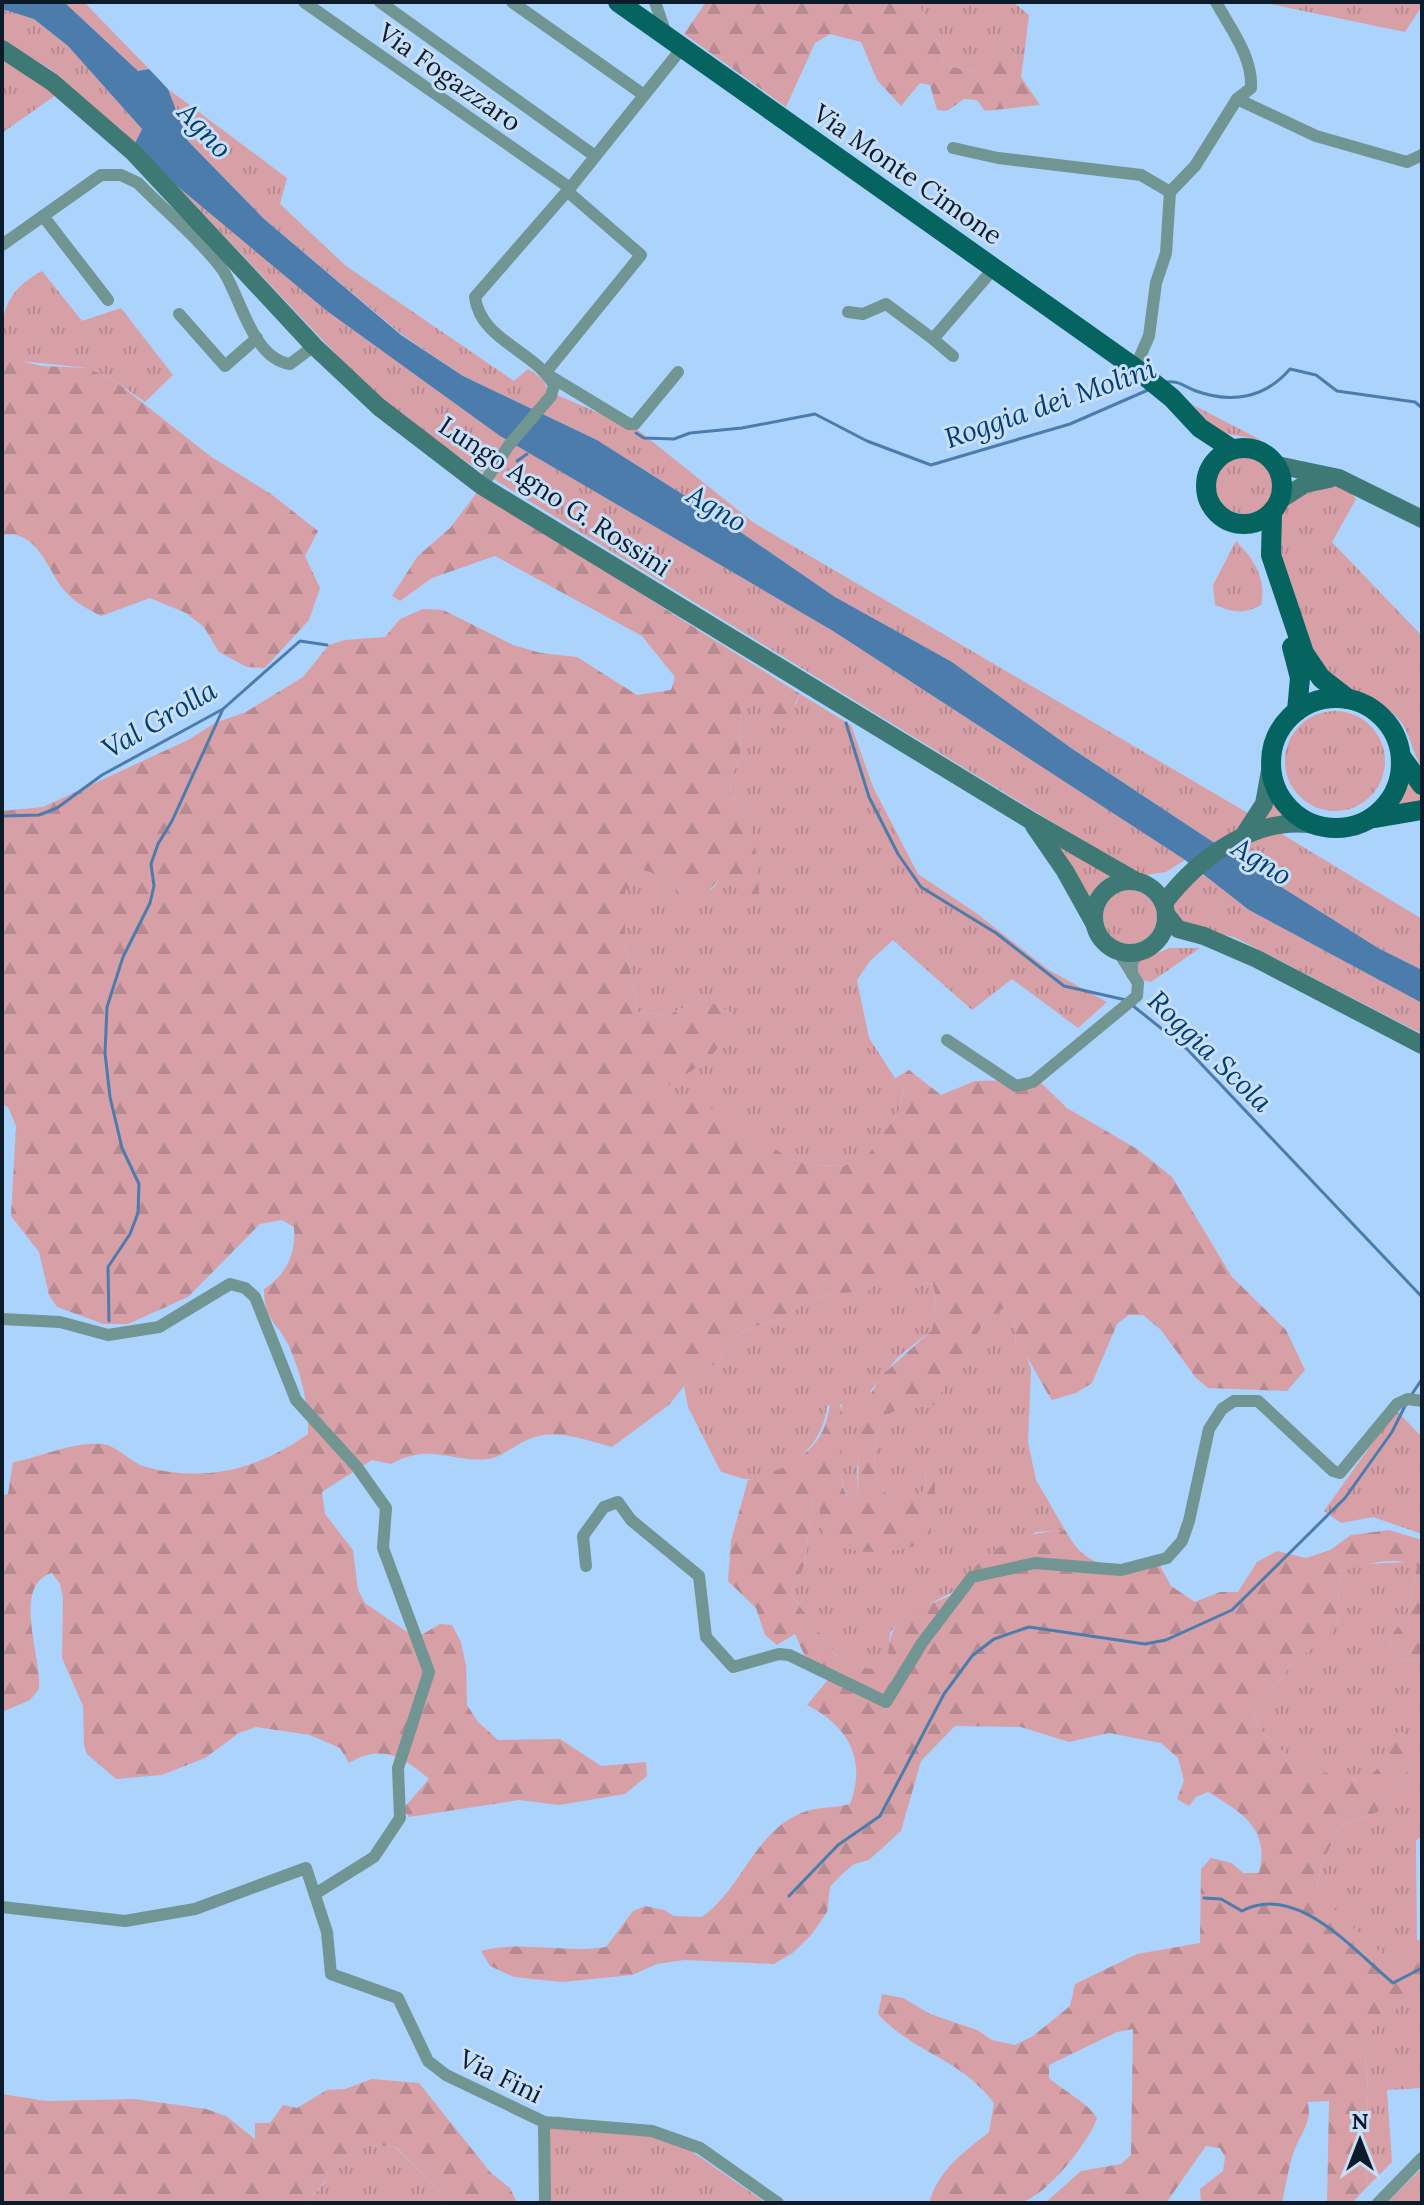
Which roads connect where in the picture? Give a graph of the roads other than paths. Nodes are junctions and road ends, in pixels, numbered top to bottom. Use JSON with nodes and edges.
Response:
{"nodes":[{"id":1,"x":304,"y":2,"type":"edge"},
{"id":2,"x":380,"y":2,"type":"edge"},
{"id":3,"x":512,"y":2,"type":"edge"},
{"id":4,"x":618,"y":2,"type":"edge"},
{"id":5,"x":655,"y":2,"type":"edge"},
{"id":6,"x":1216,"y":2,"type":"edge"},
{"id":7,"x":674,"y":42,"type":"junction"},
{"id":8,"x":2,"y":49,"type":"edge"},
{"id":9,"x":644,"y":95,"type":"junction"},
{"id":10,"x":1237,"y":99,"type":"junction"},
{"id":11,"x":953,"y":148,"type":"dead end"},
{"id":12,"x":1422,"y":155,"type":"edge"},
{"id":13,"x":595,"y":156,"type":"junction"},
{"id":14,"x":568,"y":190,"type":"junction"},
{"id":15,"x":1170,"y":192,"type":"junction"},
{"id":16,"x":43,"y":216,"type":"junction"},
{"id":17,"x":2,"y":245,"type":"edge"},
{"id":18,"x":995,"y":267,"type":"junction"},
{"id":19,"x":108,"y":300,"type":"dead end"},
{"id":20,"x":848,"y":312,"type":"dead end"},
{"id":21,"x":179,"y":314,"type":"dead end"},
{"id":22,"x":257,"y":338,"type":"junction"},
{"id":23,"x":933,"y":339,"type":"junction"},
{"id":24,"x":314,"y":346,"type":"junction"},
{"id":25,"x":953,"y":356,"type":"dead end"},
{"id":26,"x":1135,"y":368,"type":"junction"},
{"id":27,"x":678,"y":372,"type":"dead end"},
{"id":28,"x":547,"y":374,"type":"junction"},
{"id":29,"x":1164,"y":393,"type":"junction"},
{"id":30,"x":1232,"y":449,"type":"junction"},
{"id":31,"x":1277,"y":465,"type":"junction"},
{"id":32,"x":1208,"y":474,"type":"junction"},
{"id":33,"x":1339,"y":478,"type":"junction"},
{"id":34,"x":482,"y":486,"type":"junction"},
{"id":35,"x":1276,"y":506,"type":"junction"},
{"id":36,"x":1422,"y":519,"type":"edge"},
{"id":37,"x":1239,"y":524,"type":"junction"},
{"id":38,"x":1348,"y":699,"type":"junction"},
{"id":39,"x":1297,"y":711,"type":"junction"},
{"id":40,"x":1402,"y":758,"type":"junction"},
{"id":41,"x":1271,"y":765,"type":"junction"},
{"id":42,"x":1422,"y":785,"type":"edge"},
{"id":43,"x":1422,"y":810,"type":"edge"},
{"id":44,"x":1372,"y":819,"type":"junction"},
{"id":45,"x":1030,"y":820,"type":"junction"},
{"id":46,"x":1314,"y":825,"type":"junction"},
{"id":47,"x":1244,"y":835,"type":"junction"},
{"id":48,"x":1141,"y":882,"type":"junction"},
{"id":49,"x":1172,"y":883,"type":"junction"},
{"id":50,"x":1165,"y":908,"type":"junction"},
{"id":51,"x":1094,"y":924,"type":"junction"},
{"id":52,"x":1156,"y":942,"type":"junction"},
{"id":53,"x":1220,"y":943,"type":"junction"},
{"id":54,"x":1118,"y":951,"type":"junction"},
{"id":55,"x":1140,"y":952,"type":"junction"},
{"id":56,"x":1132,"y":974,"type":"junction"},
{"id":57,"x":947,"y":1040,"type":"dead end"},
{"id":58,"x":1422,"y":1045,"type":"edge"},
{"id":59,"x":2,"y":1319,"type":"edge"},
{"id":60,"x":1422,"y":1401,"type":"edge"},
{"id":61,"x":586,"y":1566,"type":"dead end"},
{"id":62,"x":315,"y":1894,"type":"junction"},
{"id":63,"x":2,"y":1907,"type":"edge"},
{"id":64,"x":544,"y":2122,"type":"junction"},
{"id":65,"x":1422,"y":2158,"type":"edge"},
{"id":66,"x":545,"y":2203,"type":"edge"},
{"id":67,"x":778,"y":2203,"type":"edge"},
{"id":68,"x":1378,"y":2203,"type":"edge"}],
"edges":[{"from":1,"to":14,"type":"street","name":"Via Fogazzaro"},
{"from":2,"to":13,"type":"street","name":"Via Fogazzaro"},
{"from":3,"to":9,"type":"street"},
{"from":4,"to":7,"type":"main road","name":"Via Monte Cimone"},
{"from":5,"to":7,"type":"street"},
{"from":6,"to":10,"type":"street"},
{"from":7,"to":9,"type":"street"},
{"from":7,"to":18,"type":"main road","name":"Via Monte Cimone"},
{"from":8,"to":24,"type":"main road","name":"Lungo Agno G. Rossini"},
{"from":9,"to":13,"type":"street"},
{"from":10,"to":12,"type":"street"},
{"from":10,"to":15,"type":"street"},
{"from":11,"to":15,"type":"street"},
{"from":13,"to":14,"type":"street"},
{"from":14,"to":28,"type":"street","name":"Via Fogazzaro"},
{"from":14,"to":28,"type":"street"},
{"from":15,"to":26,"type":"street"},
{"from":16,"to":17,"type":"street"},
{"from":16,"to":19,"type":"street"},
{"from":16,"to":22,"type":"street"},
{"from":18,"to":23,"type":"street"},
{"from":18,"to":26,"type":"main road","name":"Via Monte Cimone"},
{"from":20,"to":23,"type":"street"},
{"from":21,"to":22,"type":"street"},
{"from":22,"to":24,"type":"street"},
{"from":23,"to":25,"type":"street"},
{"from":24,"to":34,"type":"main road","name":"Lungo Agno G. Rossini"},
{"from":26,"to":29,"type":"main road","name":"Via Monte Cimone"},
{"from":27,"to":28,"type":"street"},
{"from":28,"to":34,"type":"street"},
{"from":29,"to":30,"type":"main road","name":"Via Monte Cimone"},
{"from":29,"to":32,"type":"main road","name":"Via Monte Cimone"},
{"from":30,"to":31,"type":"main road"},
{"from":30,"to":32,"type":"main road"},
{"from":31,"to":33,"type":"main road"},
{"from":31,"to":35,"type":"main road"},
{"from":32,"to":37,"type":"main road"},
{"from":33,"to":35,"type":"main road"},
{"from":33,"to":36,"type":"main road"},
{"from":34,"to":45,"type":"main road","name":"Lungo Agno G. Rossini"},
{"from":35,"to":37,"type":"main road"},
{"from":35,"to":38,"type":"main road"},
{"from":37,"to":39,"type":"main road"},
{"from":38,"to":39,"type":"main road"},
{"from":38,"to":40,"type":"main road"},
{"from":39,"to":41,"type":"main road"},
{"from":40,"to":42,"type":"main road"},
{"from":40,"to":44,"type":"main road"},
{"from":41,"to":46,"type":"main road"},
{"from":41,"to":47,"type":"main road"},
{"from":43,"to":44,"type":"main road"},
{"from":44,"to":46,"type":"main road"},
{"from":45,"to":48,"type":"main road","name":"Lungo Agno G. Rossini"},
{"from":45,"to":51,"type":"main road","name":"Lungo Agno G. Rossini"},
{"from":46,"to":47,"type":"main road"},
{"from":47,"to":49,"type":"main road"},
{"from":48,"to":49,"type":"main road"},
{"from":48,"to":50,"type":"main road","name":"Lungo Agno G. Rossini"},
{"from":48,"to":51,"type":"main road"},
{"from":49,"to":50,"type":"main road"},
{"from":50,"to":52,"type":"main road"},
{"from":50,"to":53,"type":"main road","name":"Lungo Agno G. Rossini"},
{"from":51,"to":54,"type":"main road","name":"Lungo Agno G. Rossini"},
{"from":52,"to":53,"type":"main road","name":"Lungo Agno G. Rossini"},
{"from":52,"to":55,"type":"main road"},
{"from":53,"to":58,"type":"main road","name":"Lungo Agno G. Rossini"},
{"from":54,"to":55,"type":"main road"},
{"from":54,"to":56,"type":"street"},
{"from":55,"to":56,"type":"street"},
{"from":56,"to":57,"type":"street"},
{"from":59,"to":62,"type":"street"},
{"from":60,"to":61,"type":"street"},
{"from":62,"to":63,"type":"street"},
{"from":62,"to":64,"type":"street","name":"Via Fini"},
{"from":64,"to":66,"type":"street"},
{"from":64,"to":67,"type":"street"},
{"from":65,"to":68,"type":"street"}]}
